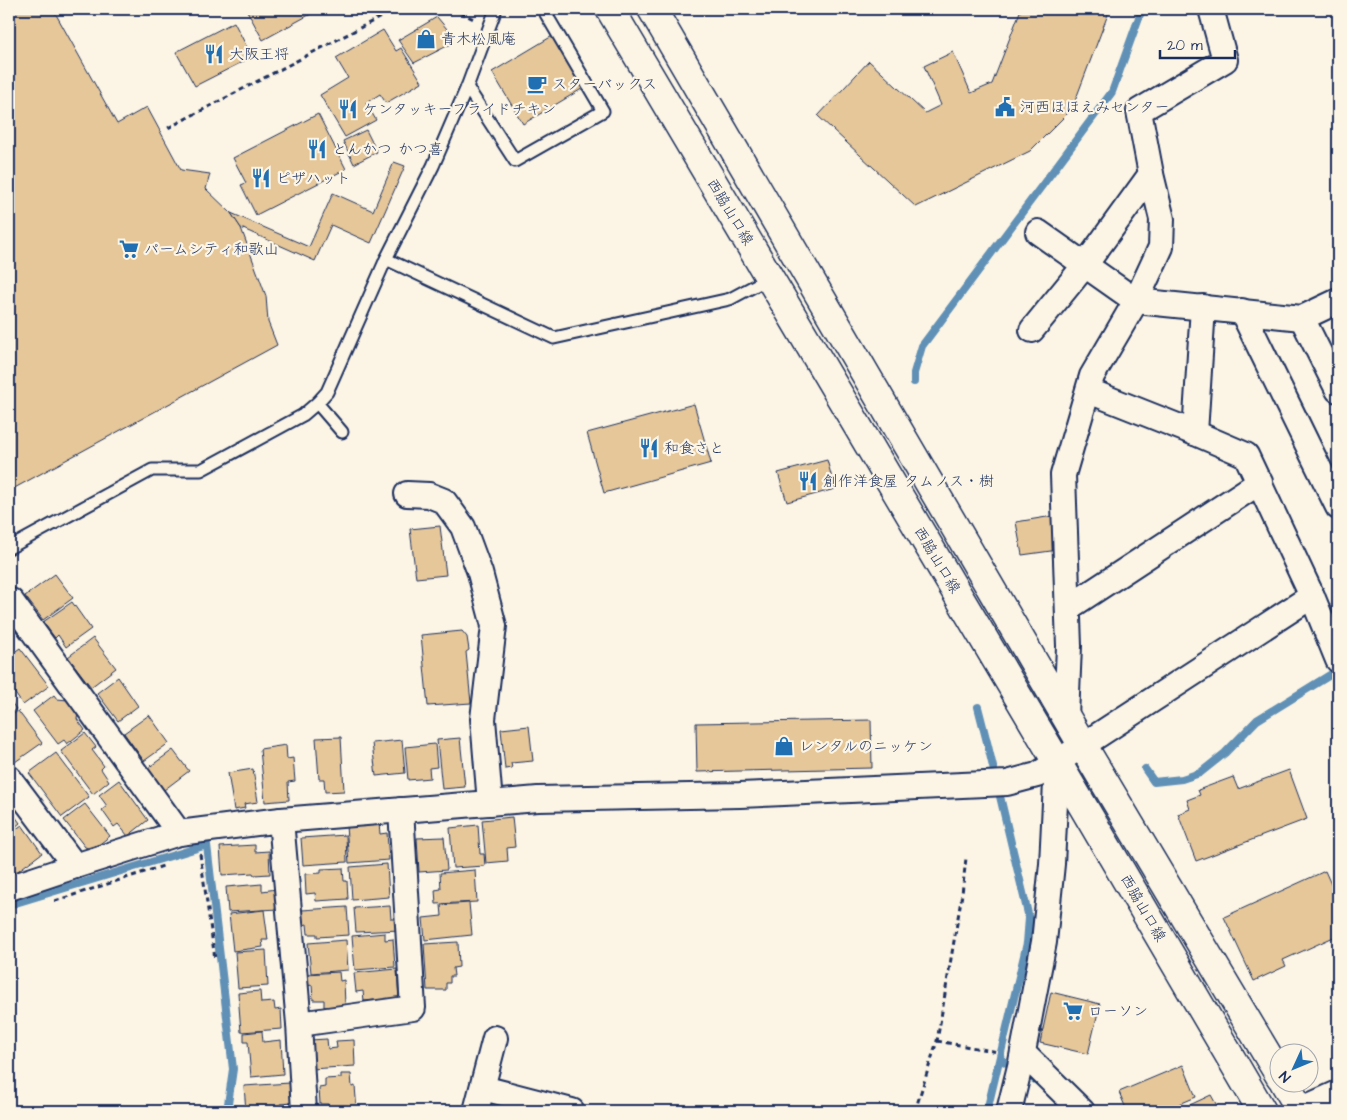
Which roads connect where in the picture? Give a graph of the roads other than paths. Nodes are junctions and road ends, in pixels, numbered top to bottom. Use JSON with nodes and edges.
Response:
{"nodes":[{"id":1,"x":496,"y":9,"type":"edge"},
{"id":2,"x":544,"y":9,"type":"edge"},
{"id":3,"x":610,"y":9,"type":"edge"},
{"id":4,"x":652,"y":9,"type":"edge"},
{"id":5,"x":1212,"y":9,"type":"edge"},
{"id":6,"x":466,"y":87,"type":"junction"},
{"id":7,"x":1151,"y":174,"type":"junction"},
{"id":8,"x":1038,"y":232,"type":"dead end"},
{"id":9,"x":386,"y":259,"type":"junction"},
{"id":10,"x":1085,"y":264,"type":"junction"},
{"id":11,"x":769,"y":278,"type":"junction"},
{"id":12,"x":1136,"y":301,"type":"junction"},
{"id":13,"x":1338,"y":301,"type":"edge"},
{"id":14,"x":1203,"y":307,"type":"junction"},
{"id":15,"x":1242,"y":311,"type":"junction"},
{"id":16,"x":1302,"y":318,"type":"junction"},
{"id":17,"x":1032,"y":330,"type":"dead end"},
{"id":18,"x":1338,"y":390,"type":"edge"},
{"id":19,"x":1089,"y":391,"type":"junction"},
{"id":20,"x":317,"y":403,"type":"junction"},
{"id":21,"x":342,"y":432,"type":"dead end"},
{"id":22,"x":1195,"y":433,"type":"junction"},
{"id":23,"x":1260,"y":482,"type":"junction"},
{"id":24,"x":407,"y":494,"type":"dead end"},
{"id":25,"x":1338,"y":507,"type":"edge"},
{"id":26,"x":9,"y":548,"type":"edge"},
{"id":27,"x":1312,"y":596,"type":"junction"},
{"id":28,"x":11,"y":601,"type":"dead end"},
{"id":29,"x":1068,"y":608,"type":"junction"},
{"id":30,"x":1338,"y":660,"type":"edge"},
{"id":31,"x":1066,"y":717,"type":"junction"},
{"id":32,"x":1083,"y":746,"type":"junction"},
{"id":33,"x":1058,"y":762,"type":"junction"},
{"id":34,"x":9,"y":778,"type":"edge"},
{"id":35,"x":490,"y":803,"type":"junction"},
{"id":36,"x":401,"y":810,"type":"junction"},
{"id":37,"x":281,"y":820,"type":"junction"},
{"id":38,"x":179,"y":833,"type":"junction"},
{"id":39,"x":75,"y":866,"type":"junction"},
{"id":40,"x":9,"y":888,"type":"edge"},
{"id":41,"x":299,"y":1024,"type":"junction"},
{"id":42,"x":495,"y":1038,"type":"dead end"},
{"id":43,"x":1270,"y":1059,"type":"edge"},
{"id":44,"x":1021,"y":1064,"type":"junction"},
{"id":45,"x":483,"y":1088,"type":"junction"},
{"id":46,"x":1290,"y":1092,"type":"edge"},
{"id":47,"x":1338,"y":1093,"type":"edge"},
{"id":48,"x":304,"y":1111,"type":"edge"},
{"id":49,"x":476,"y":1111,"type":"edge"},
{"id":50,"x":572,"y":1111,"type":"edge"},
{"id":51,"x":1009,"y":1111,"type":"edge"},
{"id":52,"x":1082,"y":1111,"type":"edge"},
{"id":53,"x":1262,"y":1111,"type":"edge"},
{"id":54,"x":1300,"y":1111,"type":"edge"}],
"edges":[{"from":1,"to":6,"type":"lane"},
{"from":2,"to":6,"type":"lane"},
{"from":3,"to":11,"type":"street","name":"西脇山口線"},
{"from":4,"to":31,"type":"street","name":"西脇山口線"},
{"from":5,"to":7,"type":"street"},
{"from":6,"to":9,"type":"lane"},
{"from":7,"to":10,"type":"street"},
{"from":7,"to":12,"type":"street"},
{"from":8,"to":10,"type":"street"},
{"from":9,"to":11,"type":"lane"},
{"from":9,"to":20,"type":"lane"},
{"from":10,"to":12,"type":"street"},
{"from":10,"to":17,"type":"street"},
{"from":11,"to":33,"type":"street","name":"西脇山口線"},
{"from":12,"to":14,"type":"street"},
{"from":12,"to":19,"type":"street"},
{"from":13,"to":16,"type":"street"},
{"from":14,"to":15,"type":"street"},
{"from":14,"to":22,"type":"street"},
{"from":15,"to":16,"type":"street"},
{"from":15,"to":25,"type":"street"},
{"from":16,"to":18,"type":"street"},
{"from":19,"to":22,"type":"street"},
{"from":19,"to":29,"type":"street"},
{"from":20,"to":21,"type":"lane"},
{"from":20,"to":26,"type":"lane"},
{"from":22,"to":23,"type":"street"},
{"from":23,"to":27,"type":"street"},
{"from":23,"to":29,"type":"street"},
{"from":24,"to":35,"type":"street"},
{"from":27,"to":30,"type":"street"},
{"from":27,"to":32,"type":"street"},
{"from":28,"to":38,"type":"street"},
{"from":29,"to":31,"type":"street"},
{"from":31,"to":32,"type":"street","name":"西脇山口線"},
{"from":32,"to":33,"type":"street"},
{"from":32,"to":43,"type":"street","name":"西脇山口線"},
{"from":33,"to":35,"type":"street"},
{"from":33,"to":44,"type":"street"},
{"from":33,"to":53,"type":"street","name":"西脇山口線"},
{"from":34,"to":39,"type":"street"},
{"from":35,"to":36,"type":"street"},
{"from":36,"to":37,"type":"street"},
{"from":36,"to":41,"type":"street"},
{"from":37,"to":38,"type":"street"},
{"from":37,"to":41,"type":"street"},
{"from":38,"to":39,"type":"street"},
{"from":39,"to":40,"type":"street"},
{"from":41,"to":48,"type":"street"},
{"from":42,"to":45,"type":"street"},
{"from":44,"to":51,"type":"street"},
{"from":44,"to":52,"type":"street"},
{"from":45,"to":49,"type":"street"},
{"from":45,"to":50,"type":"street"},
{"from":46,"to":54,"type":"street"},
{"from":47,"to":54,"type":"street"}]}
